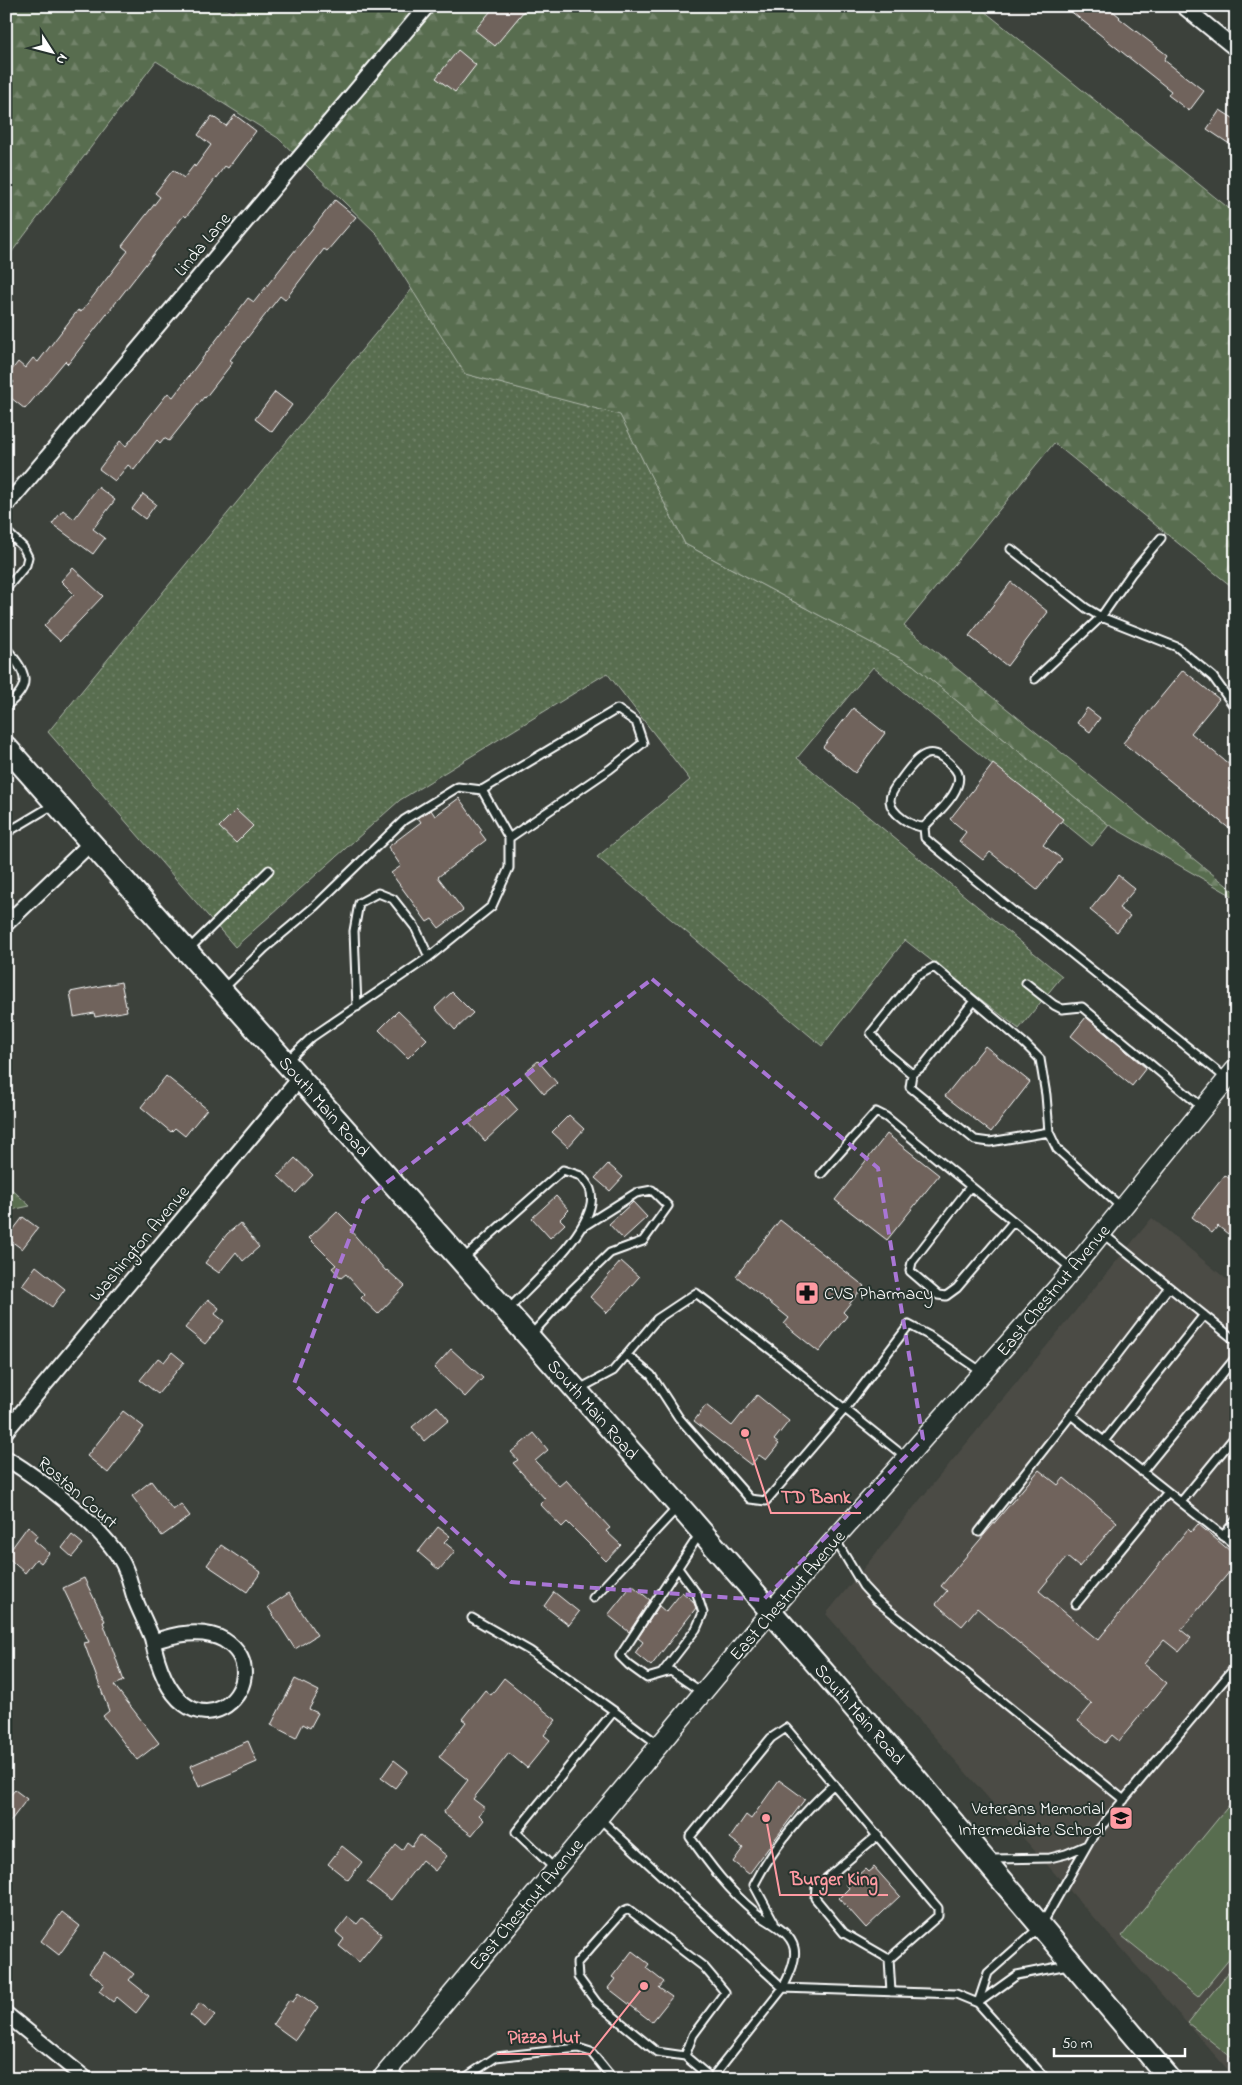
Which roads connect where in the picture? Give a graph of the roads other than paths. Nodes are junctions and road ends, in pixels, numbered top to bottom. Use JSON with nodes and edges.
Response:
{"nodes":[{"id":1,"x":427,"y":6,"type":"edge"},
{"id":2,"x":1183,"y":6,"type":"edge"},
{"id":3,"x":1236,"y":49,"type":"edge"},
{"id":4,"x":6,"y":506,"type":"edge"},
{"id":5,"x":6,"y":531,"type":"edge"},
{"id":6,"x":1161,"y":538,"type":"dead end"},
{"id":7,"x":1011,"y":549,"type":"dead end"},
{"id":8,"x":6,"y":589,"type":"edge"},
{"id":9,"x":1101,"y":616,"type":"junction"},
{"id":10,"x":6,"y":648,"type":"edge"},
{"id":11,"x":1035,"y":679,"type":"dead end"},
{"id":12,"x":6,"y":706,"type":"edge"},
{"id":13,"x":1236,"y":709,"type":"edge"},
{"id":14,"x":6,"y":747,"type":"edge"},
{"id":15,"x":482,"y":790,"type":"junction"},
{"id":16,"x":56,"y":803,"type":"junction"},
{"id":17,"x":924,"y":827,"type":"junction"},
{"id":18,"x":6,"y":833,"type":"edge"},
{"id":19,"x":508,"y":838,"type":"junction"},
{"id":20,"x":92,"y":842,"type":"junction"},
{"id":21,"x":269,"y":870,"type":"dead end"},
{"id":22,"x":6,"y":924,"type":"edge"},
{"id":23,"x":187,"y":950,"type":"junction"},
{"id":24,"x":428,"y":957,"type":"junction"},
{"id":25,"x":1026,"y":983,"type":"dead end"},
{"id":26,"x":222,"y":989,"type":"junction"},
{"id":27,"x":974,"y":1001,"type":"junction"},
{"id":28,"x":357,"y":1007,"type":"junction"},
{"id":29,"x":286,"y":1062,"type":"junction"},
{"id":30,"x":912,"y":1074,"type":"junction"},
{"id":31,"x":1231,"y":1074,"type":"edge"},
{"id":32,"x":300,"y":1078,"type":"junction"},
{"id":33,"x":1203,"y":1108,"type":"junction"},
{"id":34,"x":1049,"y":1132,"type":"junction"},
{"id":35,"x":821,"y":1174,"type":"dead end"},
{"id":36,"x":970,"y":1187,"type":"junction"},
{"id":37,"x":1122,"y":1208,"type":"junction"},
{"id":38,"x":1013,"y":1222,"type":"junction"},
{"id":39,"x":583,"y":1227,"type":"junction"},
{"id":40,"x":1102,"y":1233,"type":"junction"},
{"id":41,"x":461,"y":1261,"type":"junction"},
{"id":42,"x":1072,"y":1270,"type":"junction"},
{"id":43,"x":1169,"y":1287,"type":"junction"},
{"id":44,"x":506,"y":1312,"type":"junction"},
{"id":45,"x":1204,"y":1315,"type":"junction"},
{"id":46,"x":529,"y":1337,"type":"junction"},
{"id":47,"x":1236,"y":1341,"type":"edge"},
{"id":48,"x":627,"y":1355,"type":"junction"},
{"id":49,"x":1236,"y":1357,"type":"edge"},
{"id":50,"x":982,"y":1373,"type":"junction"},
{"id":51,"x":576,"y":1391,"type":"junction"},
{"id":52,"x":846,"y":1409,"type":"junction"},
{"id":53,"x":1071,"y":1415,"type":"junction"},
{"id":54,"x":6,"y":1431,"type":"edge"},
{"id":55,"x":1236,"y":1435,"type":"edge"},
{"id":56,"x":1104,"y":1441,"type":"junction"},
{"id":57,"x":6,"y":1458,"type":"edge"},
{"id":58,"x":906,"y":1458,"type":"junction"},
{"id":59,"x":1142,"y":1472,"type":"junction"},
{"id":60,"x":1168,"y":1492,"type":"junction"},
{"id":61,"x":1181,"y":1502,"type":"junction"},
{"id":62,"x":679,"y":1506,"type":"junction"},
{"id":63,"x":1236,"y":1520,"type":"edge"},
{"id":64,"x":701,"y":1532,"type":"junction"},
{"id":65,"x":979,"y":1532,"type":"dead end"},
{"id":66,"x":1223,"y":1536,"type":"junction"},
{"id":67,"x":835,"y":1539,"type":"junction"},
{"id":68,"x":1236,"y":1546,"type":"edge"},
{"id":69,"x":678,"y":1568,"type":"junction"},
{"id":70,"x":593,"y":1598,"type":"dead end"},
{"id":71,"x":1076,"y":1604,"type":"dead end"},
{"id":72,"x":771,"y":1611,"type":"junction"},
{"id":73,"x":472,"y":1618,"type":"dead end"},
{"id":74,"x":153,"y":1642,"type":"junction"},
{"id":75,"x":1236,"y":1666,"type":"edge"},
{"id":76,"x":662,"y":1674,"type":"junction"},
{"id":77,"x":703,"y":1693,"type":"junction"},
{"id":78,"x":614,"y":1711,"type":"junction"},
{"id":79,"x":659,"y":1746,"type":"junction"},
{"id":80,"x":834,"y":1784,"type":"junction"},
{"id":81,"x":1124,"y":1800,"type":"junction"},
{"id":82,"x":598,"y":1818,"type":"junction"},
{"id":83,"x":878,"y":1835,"type":"junction"},
{"id":84,"x":1088,"y":1845,"type":"junction"},
{"id":85,"x":984,"y":1859,"type":"junction"},
{"id":86,"x":556,"y":1869,"type":"junction"},
{"id":87,"x":775,"y":1924,"type":"junction"},
{"id":88,"x":1041,"y":1926,"type":"junction"},
{"id":89,"x":889,"y":1959,"type":"junction"},
{"id":90,"x":1073,"y":1964,"type":"junction"},
{"id":91,"x":783,"y":1988,"type":"junction"},
{"id":92,"x":891,"y":1992,"type":"junction"},
{"id":93,"x":978,"y":2003,"type":"junction"},
{"id":94,"x":6,"y":2014,"type":"edge"},
{"id":95,"x":685,"y":2056,"type":"junction"},
{"id":96,"x":391,"y":2075,"type":"edge"},
{"id":97,"x":86,"y":2079,"type":"edge"},
{"id":98,"x":463,"y":2079,"type":"edge"},
{"id":99,"x":613,"y":2079,"type":"edge"},
{"id":100,"x":711,"y":2079,"type":"edge"},
{"id":101,"x":1046,"y":2079,"type":"edge"},
{"id":102,"x":1170,"y":2079,"type":"edge"}],
"edges":[{"from":1,"to":4,"type":"street","name":"Linda Lane"},
{"from":2,"to":3,"type":"street"},
{"from":5,"to":8,"type":"lane"},
{"from":6,"to":9,"type":"lane"},
{"from":7,"to":9,"type":"lane"},
{"from":9,"to":11,"type":"lane"},
{"from":9,"to":13,"type":"lane"},
{"from":10,"to":12,"type":"lane"},
{"from":14,"to":16,"type":"main road","name":"South Main Road"},
{"from":15,"to":19,"type":"lane"},
{"from":15,"to":19,"type":"lane"},
{"from":15,"to":26,"type":"lane"},
{"from":16,"to":18,"type":"lane"},
{"from":16,"to":20,"type":"main road","name":"South Main Road"},
{"from":17,"to":17,"type":"lane"},
{"from":17,"to":31,"type":"lane"},
{"from":19,"to":24,"type":"lane"},
{"from":20,"to":22,"type":"street"},
{"from":20,"to":23,"type":"main road","name":"South Main Road"},
{"from":21,"to":23,"type":"lane"},
{"from":23,"to":26,"type":"main road","name":"South Main Road"},
{"from":24,"to":28,"type":"lane"},
{"from":24,"to":28,"type":"lane"},
{"from":25,"to":33,"type":"lane"},
{"from":26,"to":29,"type":"main road","name":"South Main Road"},
{"from":27,"to":30,"type":"lane"},
{"from":27,"to":30,"type":"lane"},
{"from":27,"to":34,"type":"lane"},
{"from":28,"to":29,"type":"lane"},
{"from":29,"to":32,"type":"main road","name":"South Main Road"},
{"from":30,"to":34,"type":"lane"},
{"from":31,"to":33,"type":"street","name":"East Chestnut Avenue"},
{"from":32,"to":41,"type":"main road","name":"South Main Road"},
{"from":32,"to":54,"type":"street","name":"Washington Avenue"},
{"from":33,"to":37,"type":"street","name":"East Chestnut Avenue"},
{"from":34,"to":37,"type":"lane"},
{"from":35,"to":36,"type":"lane"},
{"from":36,"to":38,"type":"lane"},
{"from":36,"to":38,"type":"lane"},
{"from":37,"to":40,"type":"street","name":"East Chestnut Avenue"},
{"from":38,"to":42,"type":"lane"},
{"from":39,"to":41,"type":"lane"},
{"from":39,"to":44,"type":"lane"},
{"from":39,"to":46,"type":"lane"},
{"from":40,"to":42,"type":"street","name":"East Chestnut Avenue"},
{"from":40,"to":43,"type":"lane"},
{"from":41,"to":44,"type":"main road","name":"South Main Road"},
{"from":42,"to":50,"type":"street","name":"East Chestnut Avenue"},
{"from":43,"to":45,"type":"lane"},
{"from":43,"to":53,"type":"lane"},
{"from":44,"to":46,"type":"main road","name":"South Main Road"},
{"from":45,"to":47,"type":"lane"},
{"from":45,"to":56,"type":"lane"},
{"from":46,"to":51,"type":"main road","name":"South Main Road"},
{"from":48,"to":51,"type":"lane"},
{"from":48,"to":52,"type":"lane"},
{"from":48,"to":52,"type":"lane"},
{"from":49,"to":59,"type":"lane"},
{"from":50,"to":52,"type":"lane"},
{"from":50,"to":58,"type":"street","name":"East Chestnut Avenue"},
{"from":51,"to":62,"type":"main road","name":"South Main Road"},
{"from":52,"to":58,"type":"lane"},
{"from":53,"to":56,"type":"lane"},
{"from":53,"to":65,"type":"lane"},
{"from":55,"to":61,"type":"lane"},
{"from":56,"to":59,"type":"lane"},
{"from":57,"to":74,"type":"street","name":"Rostan Court"},
{"from":58,"to":67,"type":"street","name":"East Chestnut Avenue"},
{"from":59,"to":60,"type":"lane"},
{"from":60,"to":61,"type":"lane"},
{"from":60,"to":71,"type":"lane"},
{"from":61,"to":66,"type":"lane"},
{"from":62,"to":64,"type":"main road","name":"South Main Road"},
{"from":62,"to":70,"type":"lane"},
{"from":63,"to":66,"type":"lane"},
{"from":64,"to":69,"type":"lane"},
{"from":64,"to":72,"type":"main road","name":"South Main Road"},
{"from":66,"to":68,"type":"lane"},
{"from":67,"to":72,"type":"street","name":"East Chestnut Avenue"},
{"from":67,"to":81,"type":"lane"},
{"from":69,"to":76,"type":"lane"},
{"from":69,"to":76,"type":"lane"},
{"from":72,"to":77,"type":"street","name":"East Chestnut Avenue"},
{"from":72,"to":85,"type":"main road","name":"South Main Road"},
{"from":73,"to":78,"type":"lane"},
{"from":74,"to":74,"type":"street","name":"Rostan Court"},
{"from":75,"to":81,"type":"lane"},
{"from":76,"to":77,"type":"lane"},
{"from":77,"to":79,"type":"street","name":"East Chestnut Avenue"},
{"from":78,"to":79,"type":"lane"},
{"from":78,"to":86,"type":"lane"},
{"from":79,"to":82,"type":"street","name":"East Chestnut Avenue"},
{"from":80,"to":83,"type":"lane"},
{"from":80,"to":87,"type":"lane"},
{"from":80,"to":87,"type":"lane"},
{"from":81,"to":84,"type":"lane"},
{"from":82,"to":86,"type":"street","name":"East Chestnut Avenue"},
{"from":82,"to":91,"type":"lane"},
{"from":83,"to":89,"type":"lane"},
{"from":83,"to":89,"type":"lane"},
{"from":84,"to":85,"type":"lane"},
{"from":84,"to":88,"type":"lane"},
{"from":85,"to":88,"type":"main road","name":"South Main Road"},
{"from":86,"to":96,"type":"street","name":"East Chestnut Avenue"},
{"from":87,"to":91,"type":"lane"},
{"from":88,"to":90,"type":"main road","name":"South Main Road"},
{"from":88,"to":93,"type":"lane"},
{"from":89,"to":92,"type":"lane"},
{"from":90,"to":93,"type":"lane"},
{"from":90,"to":102,"type":"main road","name":"South Main Road"},
{"from":91,"to":92,"type":"lane"},
{"from":91,"to":100,"type":"lane"},
{"from":92,"to":93,"type":"lane"},
{"from":93,"to":101,"type":"lane"},
{"from":94,"to":97,"type":"street"},
{"from":95,"to":95,"type":"lane"},
{"from":95,"to":100,"type":"lane"},
{"from":98,"to":99,"type":"lane"}]}
